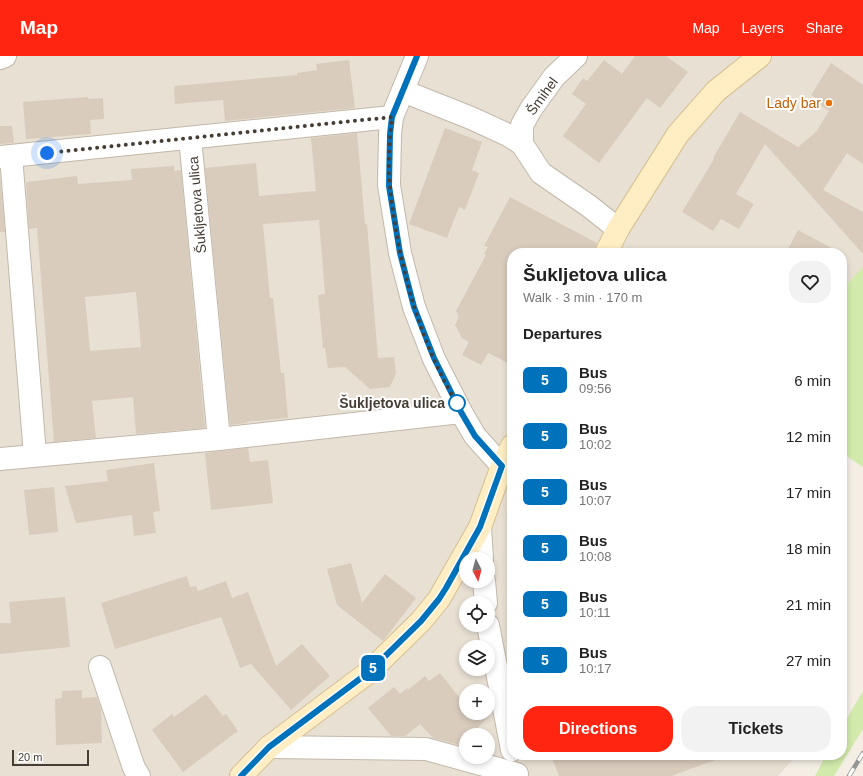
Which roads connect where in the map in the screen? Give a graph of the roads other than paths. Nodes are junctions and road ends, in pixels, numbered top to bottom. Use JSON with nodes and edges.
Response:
{"nodes":[{"id":1,"x":5,"y":56,"type":"edge"},
{"id":2,"x":417,"y":56,"type":"edge"},
{"id":3,"x":576,"y":56,"type":"edge"},
{"id":4,"x":760,"y":56,"type":"edge"},
{"id":5,"x":0,"y":58,"type":"edge"},
{"id":6,"x":403,"y":91,"type":"junction"},
{"id":7,"x":392,"y":117,"type":"junction"},
{"id":8,"x":190,"y":138,"type":"junction"},
{"id":9,"x":522,"y":144,"type":"junction"},
{"id":10,"x":6,"y":156,"type":"edge"},
{"id":11,"x":618,"y":229,"type":"junction"},
{"id":12,"x":608,"y":248,"type":"edge"},
{"id":13,"x":461,"y":412,"type":"junction"},
{"id":14,"x":219,"y":439,"type":"junction"},
{"id":15,"x":35,"y":455,"type":"junction"},
{"id":16,"x":507,"y":456,"type":"edge"},
{"id":17,"x":0,"y":459,"type":"edge"},
{"id":18,"x":502,"y":466,"type":"junction"},
{"id":19,"x":480,"y":527,"type":"junction"},
{"id":20,"x":482,"y":552,"type":"edge"},
{"id":21,"x":490,"y":632,"type":"edge"},
{"id":22,"x":100,"y":666,"type":"dead end"},
{"id":23,"x":507,"y":724,"type":"edge"},
{"id":24,"x":269,"y":747,"type":"junction"},
{"id":25,"x":516,"y":768,"type":"edge"},
{"id":26,"x":139,"y":776,"type":"edge"},
{"id":27,"x":241,"y":776,"type":"edge"}],
"edges":[{"from":1,"to":5,"type":"street"},
{"from":2,"to":6,"type":"street"},
{"from":3,"to":9,"type":"street","name":"Šmihel"},
{"from":4,"to":11,"type":"street"},
{"from":6,"to":7,"type":"street"},
{"from":6,"to":9,"type":"street"},
{"from":7,"to":8,"type":"street","name":"Šukljetova ulica"},
{"from":7,"to":13,"type":"street"},
{"from":8,"to":10,"type":"street","name":"Šukljetova ulica"},
{"from":8,"to":14,"type":"street","name":"Šukljetova ulica"},
{"from":9,"to":11,"type":"street"},
{"from":10,"to":15,"type":"street","name":"Šukljetova ulica"},
{"from":11,"to":12,"type":"street"},
{"from":13,"to":14,"type":"street"},
{"from":13,"to":18,"type":"street"},
{"from":14,"to":15,"type":"street"},
{"from":15,"to":17,"type":"street"},
{"from":16,"to":18,"type":"street"},
{"from":18,"to":19,"type":"street"},
{"from":19,"to":20,"type":"street"},
{"from":19,"to":24,"type":"street"},
{"from":21,"to":23,"type":"street"},
{"from":22,"to":26,"type":"street"},
{"from":24,"to":25,"type":"street"},
{"from":24,"to":27,"type":"street"}]}
